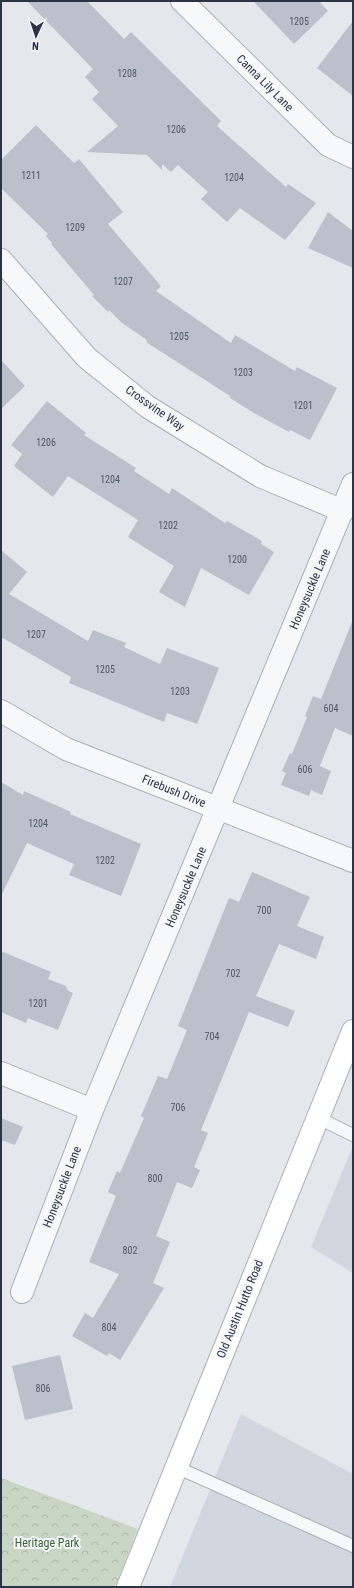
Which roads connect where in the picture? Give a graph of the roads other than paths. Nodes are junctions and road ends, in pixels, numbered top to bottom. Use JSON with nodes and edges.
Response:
{"nodes":[{"id":1,"x":182,"y":1,"type":"edge"},
{"id":2,"x":353,"y":157,"type":"edge"},
{"id":3,"x":1,"y":260,"type":"edge"},
{"id":4,"x":353,"y":484,"type":"edge"},
{"id":5,"x":343,"y":511,"type":"junction"},
{"id":6,"x":1,"y":710,"type":"edge"},
{"id":7,"x":217,"y":809,"type":"junction"},
{"id":8,"x":353,"y":861,"type":"edge"},
{"id":9,"x":353,"y":1031,"type":"edge"},
{"id":10,"x":1,"y":1072,"type":"edge"},
{"id":11,"x":92,"y":1110,"type":"junction"},
{"id":12,"x":318,"y":1118,"type":"junction"},
{"id":13,"x":353,"y":1135,"type":"edge"},
{"id":14,"x":22,"y":1292,"type":"dead end"},
{"id":15,"x":176,"y":1467,"type":"junction"},
{"id":16,"x":353,"y":1546,"type":"edge"},
{"id":17,"x":128,"y":1587,"type":"edge"}],
"edges":[{"from":1,"to":2,"type":"street","name":"Canna Lily Lane"},
{"from":3,"to":5,"type":"street","name":"Crossvine Way"},
{"from":4,"to":5,"type":"street","name":"Honeysuckle Lane"},
{"from":5,"to":7,"type":"street","name":"Honeysuckle Lane"},
{"from":6,"to":7,"type":"street","name":"Firebush Drive"},
{"from":7,"to":8,"type":"street","name":"Firebush Drive"},
{"from":7,"to":11,"type":"street","name":"Honeysuckle Lane"},
{"from":9,"to":12,"type":"street","name":"Old Austin Hutto Road"},
{"from":10,"to":11,"type":"street"},
{"from":11,"to":14,"type":"street","name":"Honeysuckle Lane"},
{"from":12,"to":13,"type":"lane"},
{"from":12,"to":15,"type":"street","name":"Old Austin Hutto Road"},
{"from":15,"to":16,"type":"lane"},
{"from":15,"to":17,"type":"street","name":"Old Austin Hutto Road"}]}
